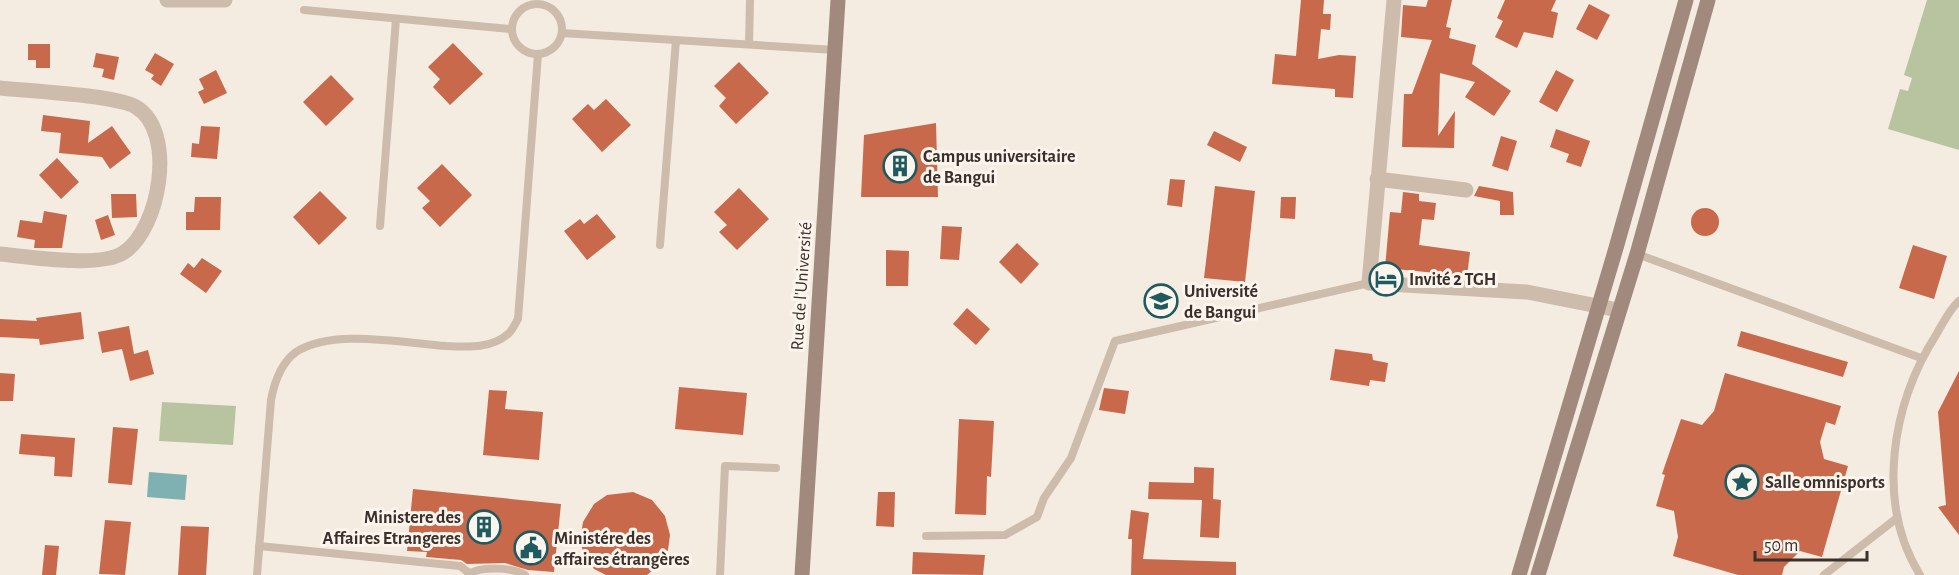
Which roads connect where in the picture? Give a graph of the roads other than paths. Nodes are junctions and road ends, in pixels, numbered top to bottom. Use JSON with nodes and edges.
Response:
{"nodes":[{"id":1,"x":167,"y":0,"type":"edge"},
{"id":2,"x":225,"y":0,"type":"edge"},
{"id":3,"x":750,"y":0,"type":"edge"},
{"id":4,"x":838,"y":0,"type":"edge"},
{"id":5,"x":1394,"y":0,"type":"edge"},
{"id":6,"x":1686,"y":0,"type":"edge"},
{"id":7,"x":1708,"y":0,"type":"edge"},
{"id":8,"x":537,"y":2,"type":"edge"},
{"id":9,"x":304,"y":10,"type":"dead end"},
{"id":10,"x":396,"y":19,"type":"junction"},
{"id":11,"x":511,"y":29,"type":"junction"},
{"id":12,"x":562,"y":33,"type":"junction"},
{"id":13,"x":676,"y":40,"type":"junction"},
{"id":14,"x":749,"y":44,"type":"junction"},
{"id":15,"x":835,"y":50,"type":"junction"},
{"id":16,"x":538,"y":54,"type":"junction"},
{"id":17,"x":0,"y":88,"type":"edge"},
{"id":18,"x":1377,"y":180,"type":"junction"},
{"id":19,"x":1466,"y":190,"type":"dead end"},
{"id":20,"x":380,"y":225,"type":"dead end"},
{"id":21,"x":660,"y":245,"type":"dead end"},
{"id":22,"x":0,"y":254,"type":"edge"},
{"id":23,"x":1637,"y":254,"type":"junction"},
{"id":24,"x":1369,"y":283,"type":"junction"},
{"id":25,"x":1959,"y":301,"type":"edge"},
{"id":26,"x":1597,"y":305,"type":"junction"},
{"id":27,"x":1618,"y":310,"type":"junction"},
{"id":28,"x":1921,"y":358,"type":"junction"},
{"id":29,"x":776,"y":468,"type":"dead end"},
{"id":30,"x":1896,"y":518,"type":"junction"},
{"id":31,"x":926,"y":536,"type":"dead end"},
{"id":32,"x":259,"y":546,"type":"junction"},
{"id":33,"x":468,"y":574,"type":"edge"},
{"id":34,"x":257,"y":575,"type":"edge"},
{"id":35,"x":525,"y":575,"type":"edge"},
{"id":36,"x":720,"y":575,"type":"edge"},
{"id":37,"x":802,"y":575,"type":"edge"},
{"id":38,"x":1519,"y":575,"type":"edge"},
{"id":39,"x":1538,"y":575,"type":"edge"},
{"id":40,"x":1824,"y":575,"type":"edge"},
{"id":41,"x":1920,"y":575,"type":"edge"}],
"edges":[{"from":1,"to":2,"type":"street"},
{"from":3,"to":14,"type":"lane"},
{"from":4,"to":15,"type":"street","name":"Rue de l'Université"},
{"from":5,"to":18,"type":"street"},
{"from":6,"to":26,"type":"street"},
{"from":7,"to":23,"type":"street"},
{"from":8,"to":11,"type":"lane"},
{"from":8,"to":12,"type":"lane"},
{"from":9,"to":10,"type":"lane"},
{"from":10,"to":11,"type":"lane"},
{"from":10,"to":20,"type":"lane"},
{"from":11,"to":16,"type":"lane"},
{"from":12,"to":13,"type":"lane"},
{"from":12,"to":16,"type":"lane"},
{"from":13,"to":14,"type":"lane"},
{"from":13,"to":21,"type":"lane"},
{"from":14,"to":15,"type":"lane"},
{"from":15,"to":37,"type":"street","name":"Rue de l'Université"},
{"from":16,"to":32,"type":"lane"},
{"from":17,"to":22,"type":"street"},
{"from":18,"to":19,"type":"street"},
{"from":18,"to":24,"type":"street"},
{"from":23,"to":27,"type":"street"},
{"from":23,"to":28,"type":"lane"},
{"from":24,"to":26,"type":"street"},
{"from":24,"to":31,"type":"lane"},
{"from":25,"to":28,"type":"lane"},
{"from":26,"to":27,"type":"street"},
{"from":26,"to":38,"type":"street"},
{"from":27,"to":39,"type":"street"},
{"from":28,"to":30,"type":"lane"},
{"from":29,"to":36,"type":"lane"},
{"from":30,"to":40,"type":"lane"},
{"from":30,"to":41,"type":"lane"},
{"from":32,"to":33,"type":"lane"},
{"from":32,"to":34,"type":"lane"},
{"from":33,"to":35,"type":"lane"}]}
